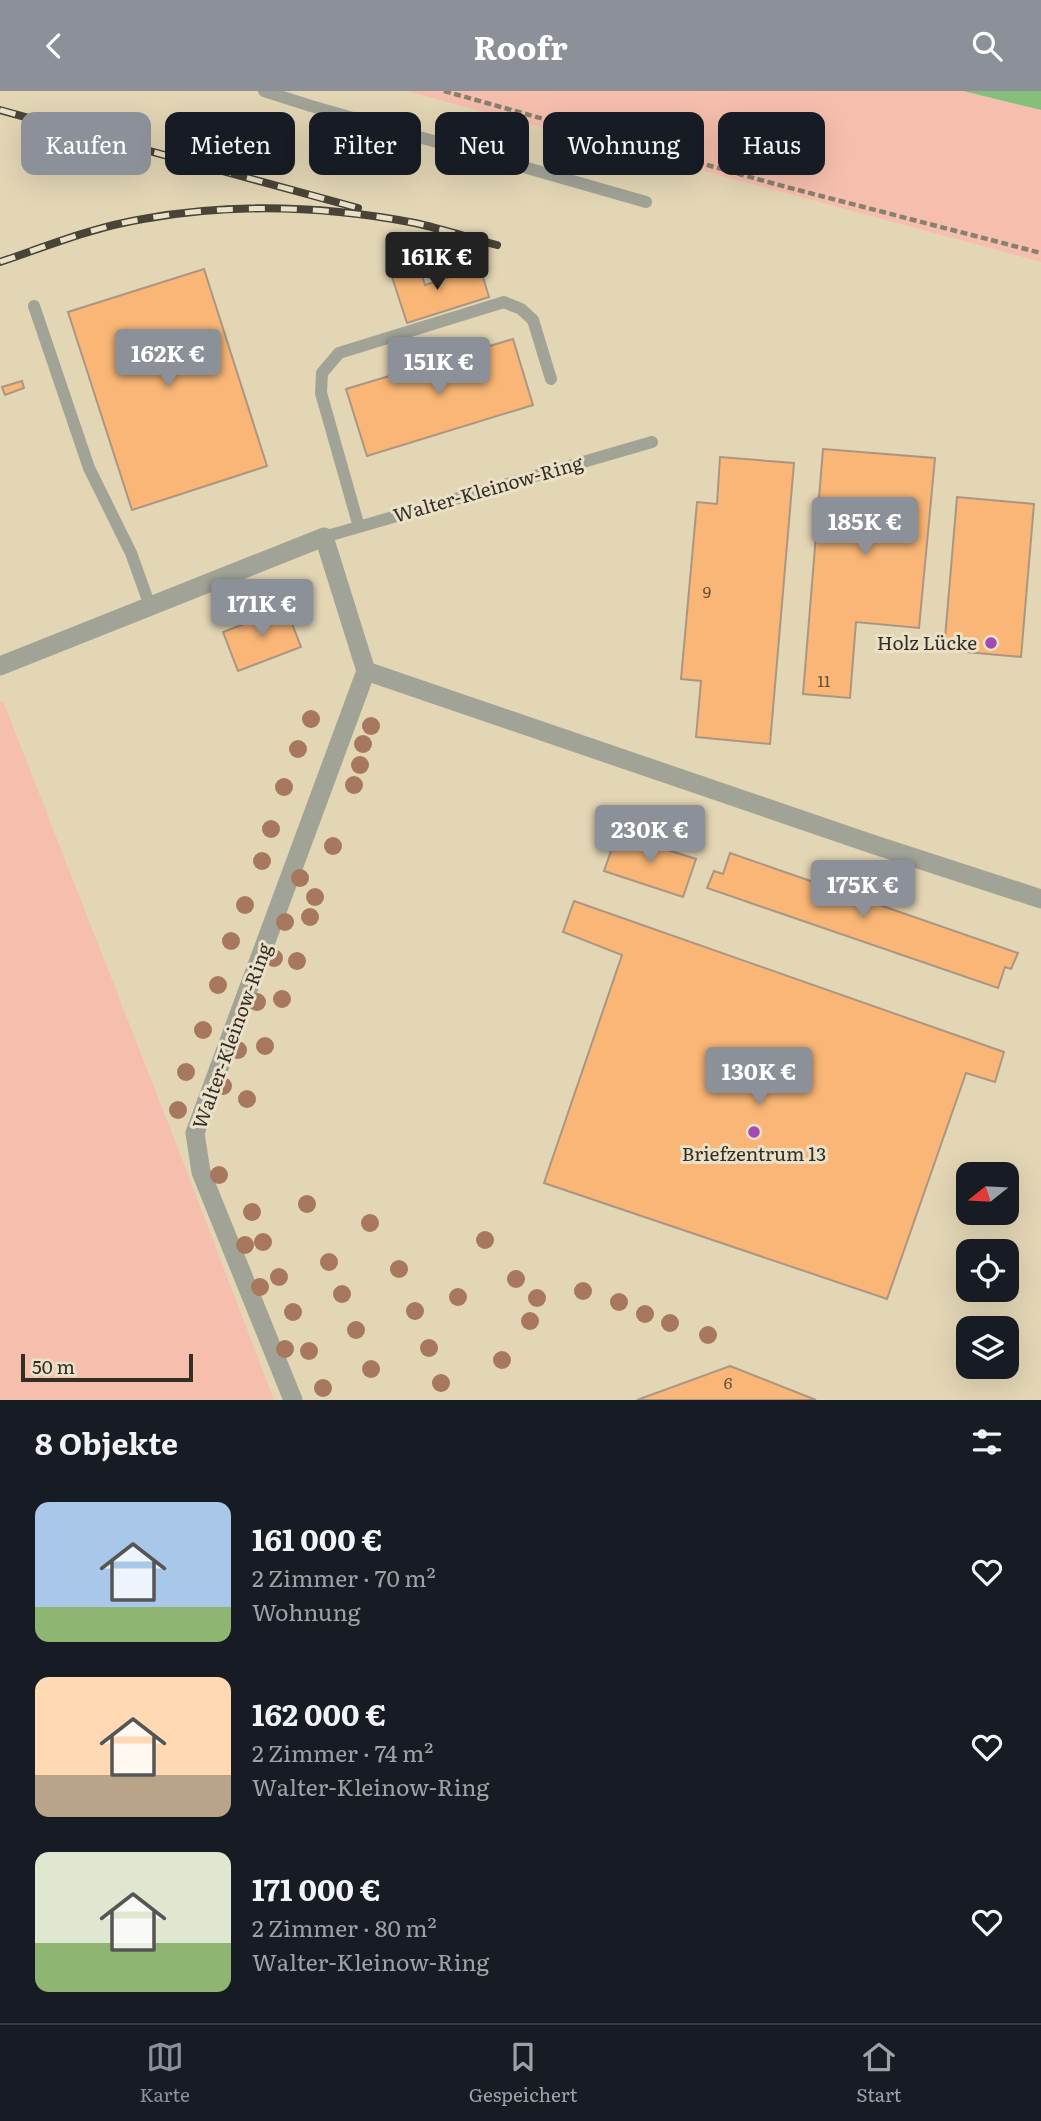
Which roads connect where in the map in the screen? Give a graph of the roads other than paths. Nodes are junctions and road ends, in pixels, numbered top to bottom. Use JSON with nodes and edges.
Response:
{"nodes":[{"id":1,"x":264,"y":91,"type":"edge"},
{"id":2,"x":646,"y":202,"type":"dead end"},
{"id":3,"x":34,"y":306,"type":"dead end"},
{"id":4,"x":551,"y":379,"type":"dead end"},
{"id":5,"x":652,"y":442,"type":"dead end"},
{"id":6,"x":359,"y":527,"type":"junction"},
{"id":7,"x":324,"y":537,"type":"junction"},
{"id":8,"x":150,"y":606,"type":"junction"},
{"id":9,"x":0,"y":666,"type":"edge"},
{"id":10,"x":366,"y":671,"type":"junction"},
{"id":11,"x":1041,"y":899,"type":"edge"},
{"id":12,"x":293,"y":1400,"type":"edge"}],
"edges":[{"from":1,"to":2,"type":"lane"},
{"from":3,"to":8,"type":"lane"},
{"from":4,"to":6,"type":"lane"},
{"from":5,"to":6,"type":"lane","name":"Walter-Kleinow-Ring"},
{"from":6,"to":7,"type":"lane","name":"Walter-Kleinow-Ring"},
{"from":7,"to":8,"type":"street","name":"Walter-Kleinow-Ring"},
{"from":7,"to":10,"type":"street"},
{"from":8,"to":9,"type":"street","name":"Walter-Kleinow-Ring"},
{"from":10,"to":11,"type":"street"},
{"from":10,"to":12,"type":"street","name":"Walter-Kleinow-Ring"}]}
